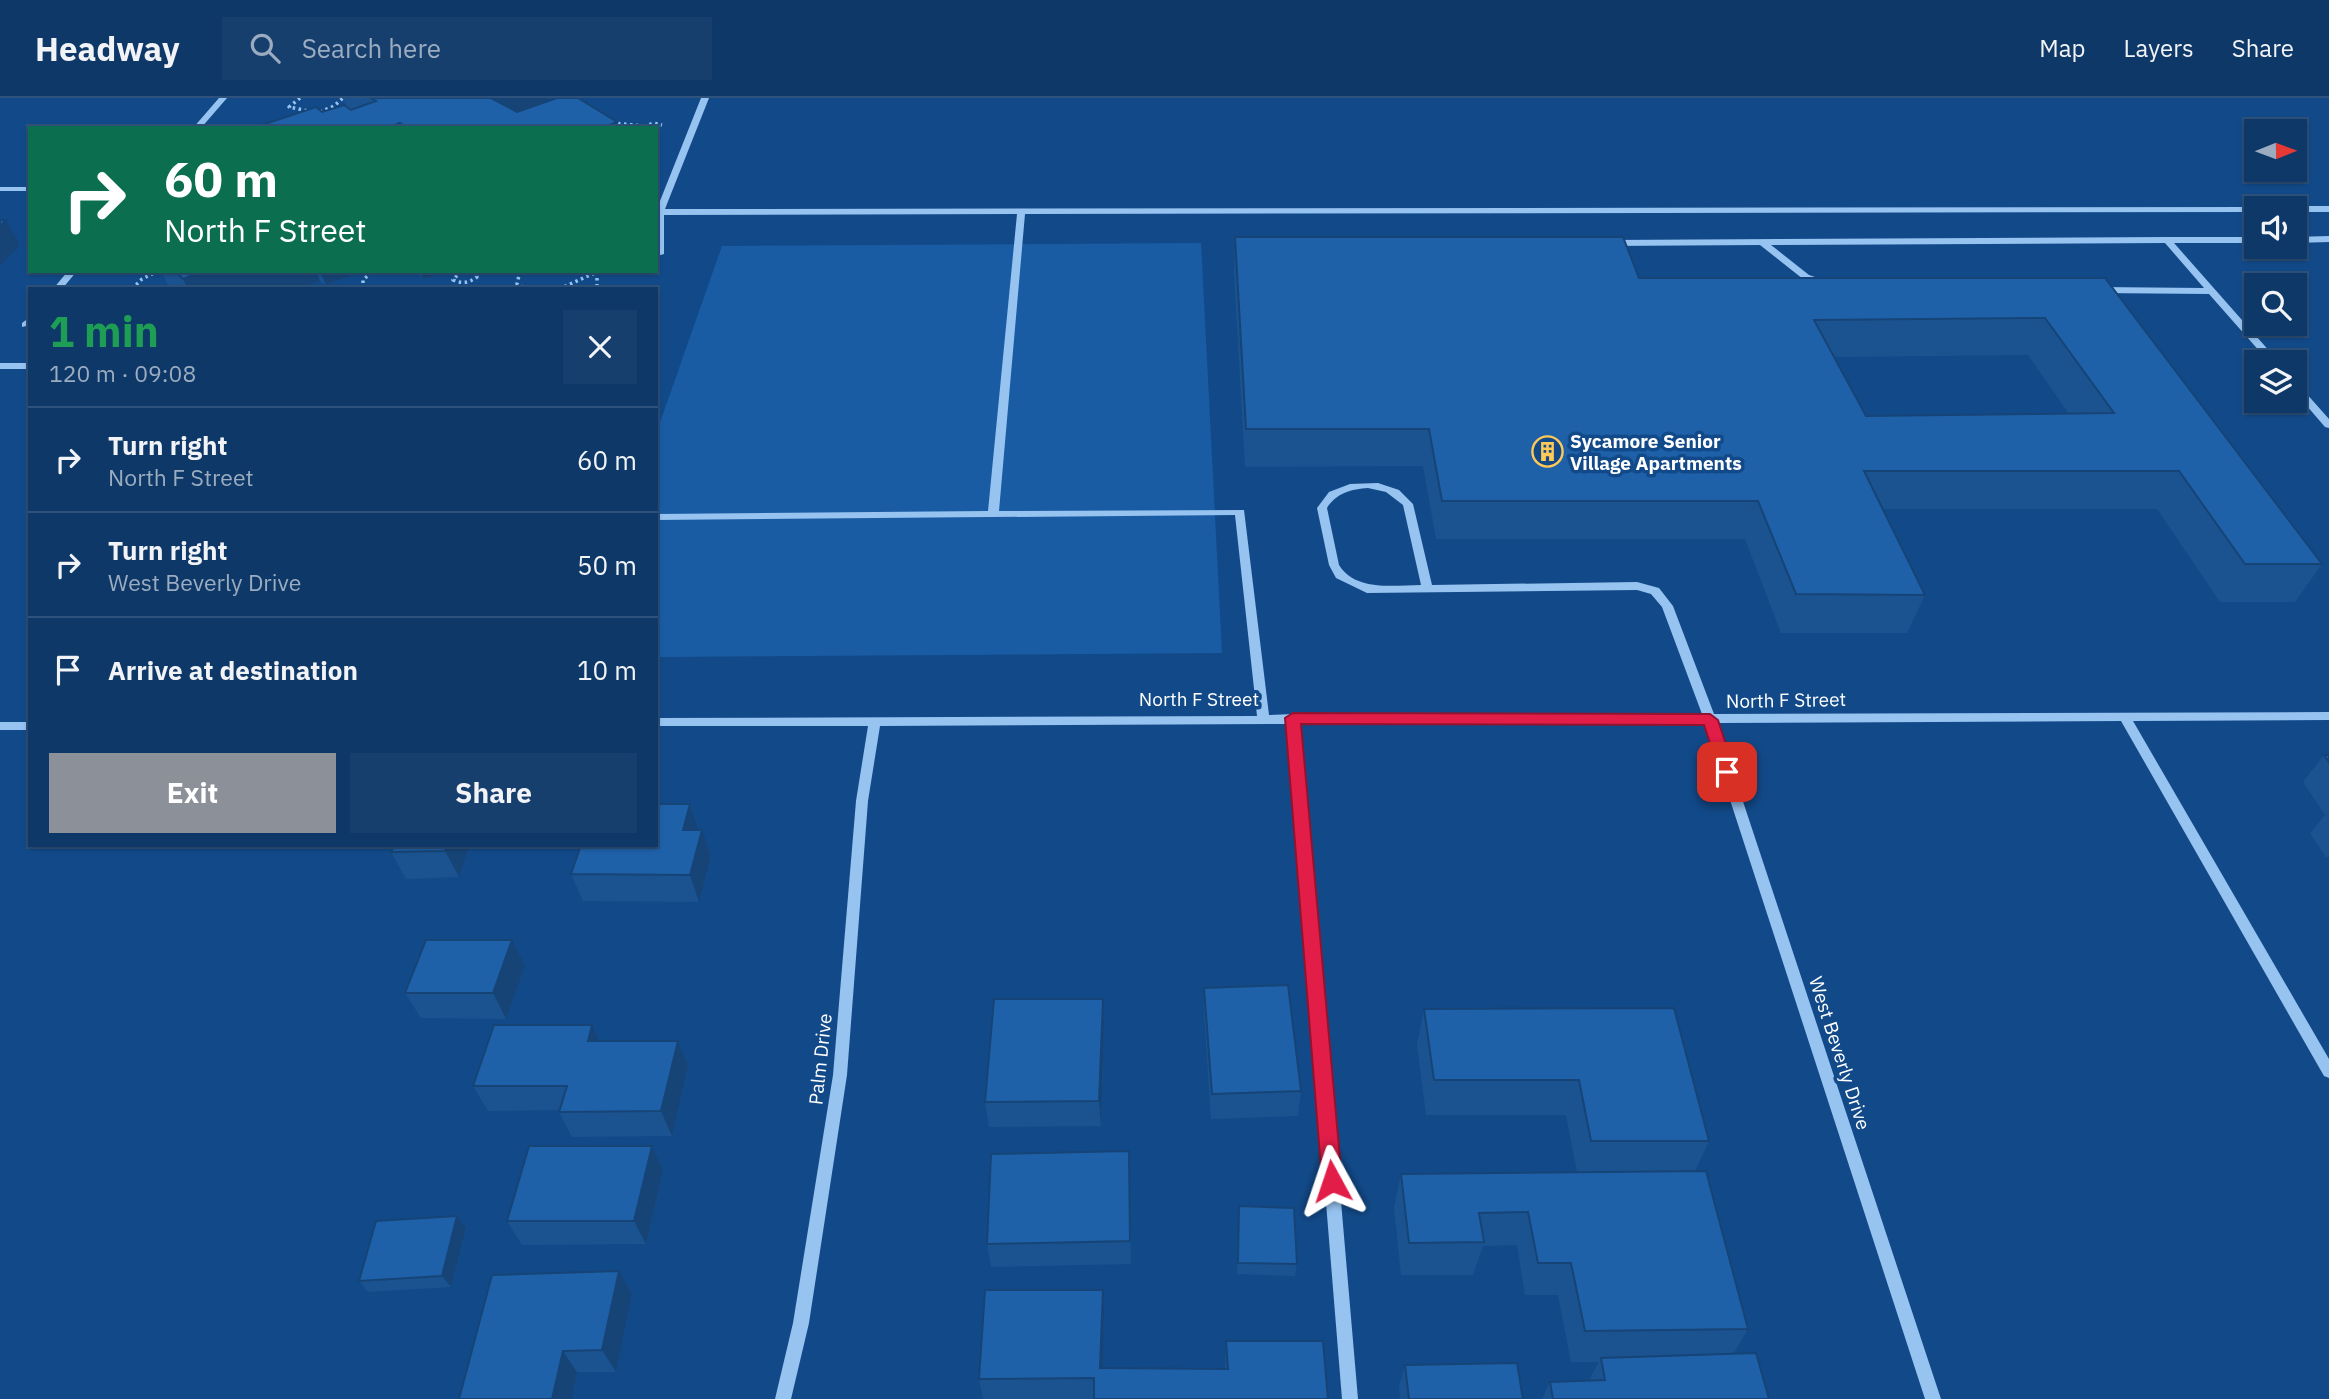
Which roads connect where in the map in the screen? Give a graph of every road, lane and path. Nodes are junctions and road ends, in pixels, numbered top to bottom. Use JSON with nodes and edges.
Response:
{"nodes":[{"id":1,"x":223,"y":98,"type":"edge"},
{"id":2,"x":300,"y":98,"type":"edge"},
{"id":3,"x":343,"y":98,"type":"edge"},
{"id":4,"x":705,"y":98,"type":"edge"},
{"id":5,"x":308,"y":111,"type":"junction"},
{"id":6,"x":320,"y":112,"type":"junction"},
{"id":7,"x":298,"y":116,"type":"edge"},
{"id":8,"x":319,"y":118,"type":"edge"},
{"id":9,"x":604,"y":123,"type":"edge"},
{"id":10,"x":653,"y":124,"type":"dead end"},
{"id":11,"x":199,"y":126,"type":"edge"},
{"id":12,"x":635,"y":126,"type":"edge"},
{"id":13,"x":648,"y":126,"type":"edge"},
{"id":14,"x":0,"y":189,"type":"edge"},
{"id":15,"x":28,"y":189,"type":"edge"},
{"id":16,"x":2244,"y":209,"type":"edge"},
{"id":17,"x":2307,"y":209,"type":"edge"},
{"id":18,"x":2329,"y":209,"type":"edge"},
{"id":19,"x":1021,"y":211,"type":"junction"},
{"id":20,"x":660,"y":212,"type":"junction"},
{"id":21,"x":2329,"y":239,"type":"edge"},
{"id":22,"x":2167,"y":240,"type":"junction"},
{"id":23,"x":2244,"y":240,"type":"edge"},
{"id":24,"x":2307,"y":240,"type":"edge"},
{"id":25,"x":1761,"y":241,"type":"junction"},
{"id":26,"x":1594,"y":243,"type":"edge"},
{"id":27,"x":660,"y":254,"type":"dead end"},
{"id":28,"x":71,"y":273,"type":"edge"},
{"id":29,"x":154,"y":273,"type":"edge"},
{"id":30,"x":459,"y":273,"type":"edge"},
{"id":31,"x":475,"y":273,"type":"edge"},
{"id":32,"x":520,"y":273,"type":"edge"},
{"id":33,"x":595,"y":273,"type":"edge"},
{"id":34,"x":458,"y":283,"type":"junction"},
{"id":35,"x":1833,"y":286,"type":"edge"},
{"id":36,"x":59,"y":287,"type":"edge"},
{"id":37,"x":134,"y":287,"type":"edge"},
{"id":38,"x":458,"y":287,"type":"edge"},
{"id":39,"x":523,"y":287,"type":"edge"},
{"id":40,"x":563,"y":287,"type":"edge"},
{"id":41,"x":2088,"y":290,"type":"edge"},
{"id":42,"x":2212,"y":291,"type":"junction"},
{"id":43,"x":2264,"y":350,"type":"edge"},
{"id":44,"x":0,"y":366,"type":"edge"},
{"id":45,"x":28,"y":366,"type":"edge"},
{"id":46,"x":2307,"y":400,"type":"edge"},
{"id":47,"x":2329,"y":425,"type":"edge"},
{"id":48,"x":993,"y":515,"type":"junction"},
{"id":49,"x":658,"y":517,"type":"edge"},
{"id":50,"x":1427,"y":589,"type":"junction"},
{"id":51,"x":2124,"y":716,"type":"junction"},
{"id":52,"x":2329,"y":716,"type":"edge"},
{"id":53,"x":1293,"y":718,"type":"junction"},
{"id":54,"x":1263,"y":719,"type":"junction"},
{"id":55,"x":875,"y":720,"type":"junction"},
{"id":56,"x":1710,"y":720,"type":"junction"},
{"id":57,"x":658,"y":722,"type":"edge"},
{"id":58,"x":0,"y":726,"type":"edge"},
{"id":59,"x":28,"y":726,"type":"edge"},
{"id":60,"x":2329,"y":1072,"type":"edge"},
{"id":61,"x":783,"y":1399,"type":"edge"},
{"id":62,"x":1350,"y":1399,"type":"edge"},
{"id":63,"x":1933,"y":1399,"type":"edge"}],
"edges":[{"from":1,"to":11,"type":"lane"},
{"from":2,"to":5,"type":"path"},
{"from":3,"to":6,"type":"path"},
{"from":4,"to":20,"type":"street"},
{"from":5,"to":6,"type":"path"},
{"from":5,"to":7,"type":"path"},
{"from":6,"to":8,"type":"path"},
{"from":9,"to":12,"type":"path"},
{"from":10,"to":13,"type":"path"},
{"from":14,"to":15,"type":"street"},
{"from":16,"to":19,"type":"street"},
{"from":17,"to":18,"type":"street"},
{"from":19,"to":20,"type":"street"},
{"from":19,"to":48,"type":"street"},
{"from":20,"to":27,"type":"street"},
{"from":21,"to":24,"type":"street"},
{"from":22,"to":23,"type":"street"},
{"from":22,"to":25,"type":"street"},
{"from":22,"to":42,"type":"street"},
{"from":25,"to":26,"type":"street"},
{"from":25,"to":35,"type":"lane"},
{"from":28,"to":36,"type":"street"},
{"from":29,"to":37,"type":"path"},
{"from":30,"to":34,"type":"path"},
{"from":31,"to":34,"type":"path"},
{"from":32,"to":39,"type":"path"},
{"from":33,"to":40,"type":"path"},
{"from":34,"to":38,"type":"path"},
{"from":41,"to":42,"type":"lane"},
{"from":42,"to":43,"type":"street"},
{"from":44,"to":45,"type":"street"},
{"from":46,"to":47,"type":"street"},
{"from":48,"to":49,"type":"street"},
{"from":48,"to":54,"type":"street"},
{"from":50,"to":50,"type":"street"},
{"from":50,"to":56,"type":"street","name":"West Beverly Drive"},
{"from":51,"to":52,"type":"street","name":"North F Street"},
{"from":51,"to":56,"type":"street","name":"North F Street"},
{"from":51,"to":60,"type":"street"},
{"from":53,"to":54,"type":"street","name":"North F Street"},
{"from":53,"to":56,"type":"street","name":"North F Street"},
{"from":53,"to":62,"type":"street"},
{"from":54,"to":55,"type":"street","name":"North F Street"},
{"from":55,"to":57,"type":"street","name":"North F Street"},
{"from":55,"to":61,"type":"street","name":"Palm Drive"},
{"from":56,"to":63,"type":"street","name":"West Beverly Drive"},
{"from":58,"to":59,"type":"street"}]}
